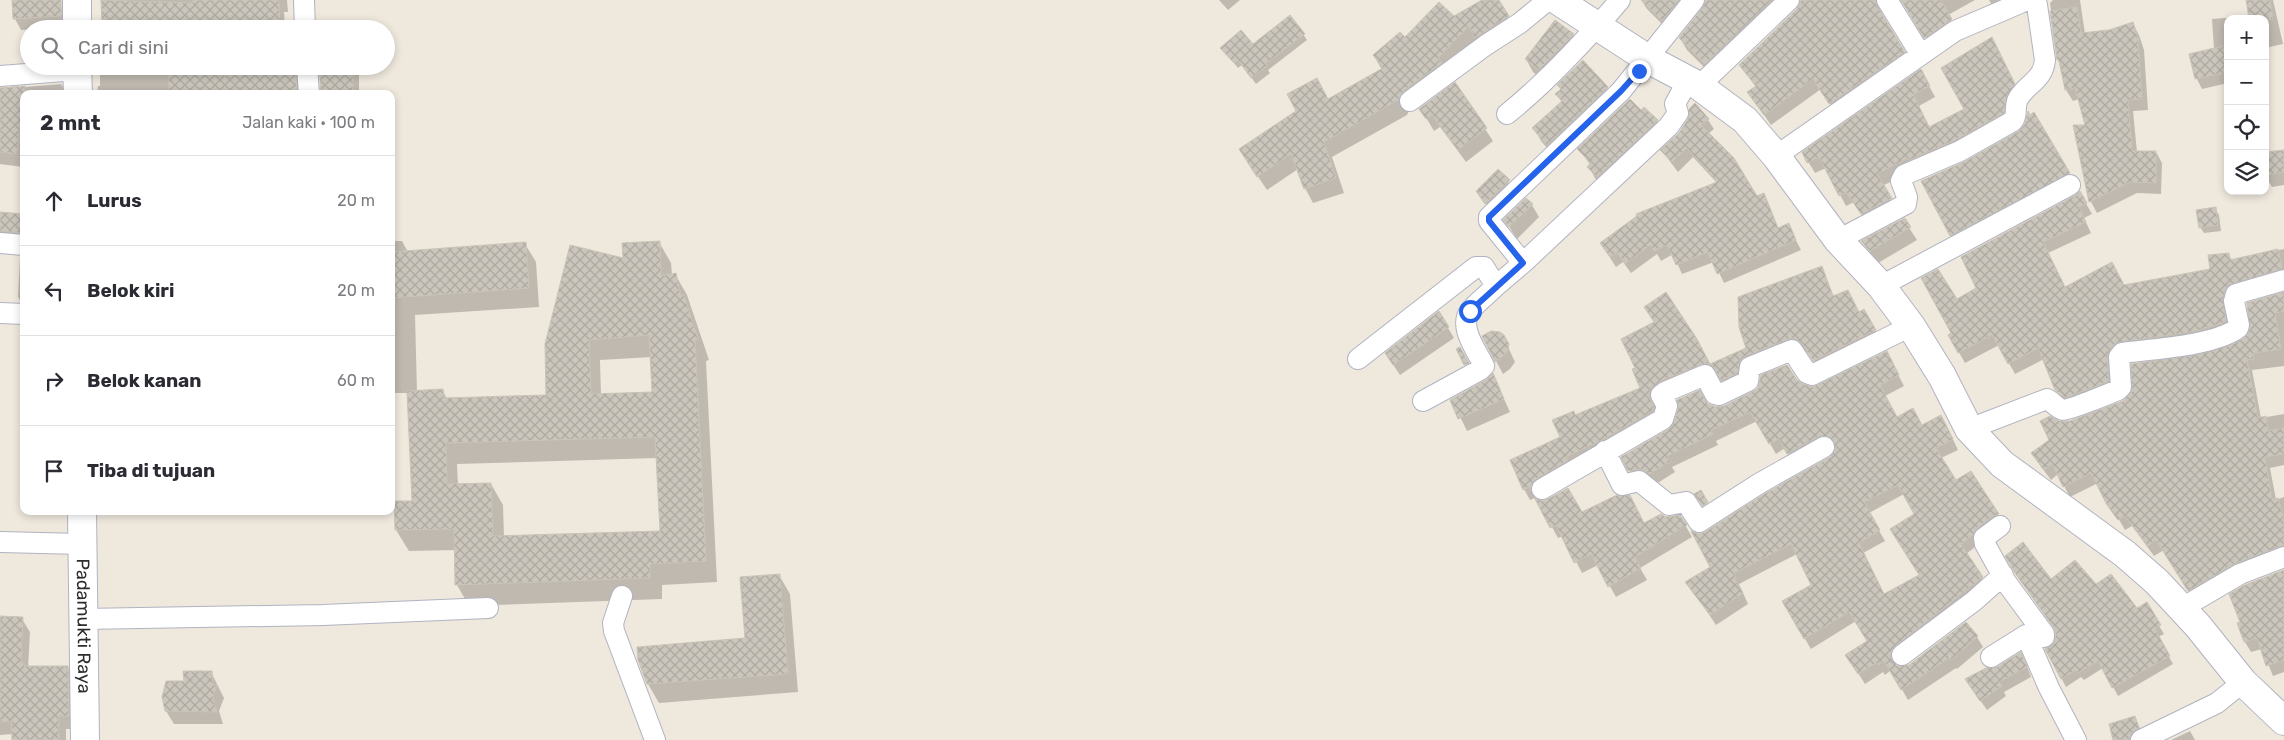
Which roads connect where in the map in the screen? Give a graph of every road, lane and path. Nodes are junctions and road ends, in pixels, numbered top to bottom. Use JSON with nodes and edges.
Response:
{"nodes":[{"id":1,"x":77,"y":0,"type":"edge"},
{"id":2,"x":304,"y":0,"type":"edge"},
{"id":3,"x":1620,"y":0,"type":"edge"},
{"id":4,"x":1694,"y":0,"type":"edge"},
{"id":5,"x":1789,"y":0,"type":"edge"},
{"id":6,"x":1888,"y":0,"type":"edge"},
{"id":7,"x":2033,"y":0,"type":"edge"},
{"id":8,"x":1550,"y":1,"type":"edge"},
{"id":9,"x":77,"y":20,"type":"edge"},
{"id":10,"x":305,"y":20,"type":"edge"},
{"id":11,"x":1591,"y":34,"type":"junction"},
{"id":12,"x":1921,"y":55,"type":"junction"},
{"id":13,"x":1643,"y":65,"type":"junction"},
{"id":14,"x":308,"y":75,"type":"edge"},
{"id":15,"x":0,"y":76,"type":"edge"},
{"id":16,"x":77,"y":77,"type":"edge"},
{"id":17,"x":309,"y":90,"type":"edge"},
{"id":18,"x":1686,"y":90,"type":"junction"},
{"id":19,"x":1410,"y":101,"type":"dead end"},
{"id":20,"x":1507,"y":114,"type":"dead end"},
{"id":21,"x":1776,"y":156,"type":"junction"},
{"id":22,"x":2070,"y":185,"type":"dead end"},
{"id":23,"x":1838,"y":240,"type":"junction"},
{"id":24,"x":0,"y":243,"type":"edge"},
{"id":25,"x":20,"y":244,"type":"edge"},
{"id":26,"x":1523,"y":263,"type":"junction"},
{"id":27,"x":2284,"y":280,"type":"edge"},
{"id":28,"x":1496,"y":286,"type":"junction"},
{"id":29,"x":1881,"y":286,"type":"junction"},
{"id":30,"x":0,"y":313,"type":"edge"},
{"id":31,"x":20,"y":314,"type":"edge"},
{"id":32,"x":1901,"y":331,"type":"junction"},
{"id":33,"x":1358,"y":359,"type":"dead end"},
{"id":34,"x":1423,"y":401,"type":"dead end"},
{"id":35,"x":1969,"y":429,"type":"junction"},
{"id":36,"x":1824,"y":447,"type":"dead end"},
{"id":37,"x":1605,"y":452,"type":"junction"},
{"id":38,"x":1542,"y":489,"type":"dead end"},
{"id":39,"x":82,"y":515,"type":"edge"},
{"id":40,"x":2000,"y":526,"type":"dead end"},
{"id":41,"x":0,"y":542,"type":"edge"},
{"id":42,"x":82,"y":544,"type":"junction"},
{"id":43,"x":2284,"y":556,"type":"edge"},
{"id":44,"x":2003,"y":575,"type":"junction"},
{"id":45,"x":622,"y":596,"type":"dead end"},
{"id":46,"x":488,"y":608,"type":"dead end"},
{"id":47,"x":2182,"y":608,"type":"junction"},
{"id":48,"x":83,"y":619,"type":"junction"},
{"id":49,"x":2026,"y":635,"type":"junction"},
{"id":50,"x":1902,"y":655,"type":"dead end"},
{"id":51,"x":1991,"y":656,"type":"dead end"},
{"id":52,"x":2240,"y":684,"type":"junction"},
{"id":53,"x":2284,"y":721,"type":"edge"},
{"id":54,"x":86,"y":740,"type":"edge"},
{"id":55,"x":655,"y":740,"type":"edge"},
{"id":56,"x":2076,"y":740,"type":"edge"},
{"id":57,"x":2142,"y":740,"type":"edge"}],
"edges":[{"from":1,"to":9,"type":"street"},
{"from":2,"to":10,"type":"street"},
{"from":3,"to":11,"type":"street"},
{"from":4,"to":13,"type":"street"},
{"from":5,"to":18,"type":"street"},
{"from":6,"to":12,"type":"street"},
{"from":7,"to":12,"type":"street"},
{"from":7,"to":23,"type":"street"},
{"from":8,"to":11,"type":"street"},
{"from":8,"to":19,"type":"street"},
{"from":11,"to":13,"type":"street"},
{"from":11,"to":20,"type":"street"},
{"from":12,"to":21,"type":"street"},
{"from":13,"to":18,"type":"street"},
{"from":13,"to":26,"type":"street"},
{"from":14,"to":17,"type":"street"},
{"from":15,"to":16,"type":"street"},
{"from":18,"to":21,"type":"street"},
{"from":18,"to":26,"type":"street"},
{"from":21,"to":23,"type":"street"},
{"from":22,"to":29,"type":"street"},
{"from":23,"to":29,"type":"street"},
{"from":24,"to":25,"type":"street"},
{"from":26,"to":28,"type":"street"},
{"from":27,"to":35,"type":"street"},
{"from":28,"to":33,"type":"street"},
{"from":28,"to":34,"type":"street"},
{"from":29,"to":32,"type":"street"},
{"from":30,"to":31,"type":"street"},
{"from":32,"to":35,"type":"street"},
{"from":32,"to":37,"type":"street"},
{"from":35,"to":47,"type":"street"},
{"from":36,"to":37,"type":"street"},
{"from":37,"to":38,"type":"street"},
{"from":39,"to":42,"type":"street","name":"Padamukti Raya"},
{"from":40,"to":44,"type":"street"},
{"from":41,"to":42,"type":"street"},
{"from":42,"to":48,"type":"street","name":"Padamukti Raya"},
{"from":43,"to":47,"type":"street"},
{"from":44,"to":49,"type":"street"},
{"from":44,"to":50,"type":"street"},
{"from":45,"to":55,"type":"street"},
{"from":46,"to":48,"type":"street"},
{"from":47,"to":52,"type":"street"},
{"from":48,"to":54,"type":"street","name":"Padamukti Raya"},
{"from":49,"to":51,"type":"street"},
{"from":49,"to":56,"type":"street"},
{"from":52,"to":53,"type":"street"},
{"from":52,"to":57,"type":"street"}]}
